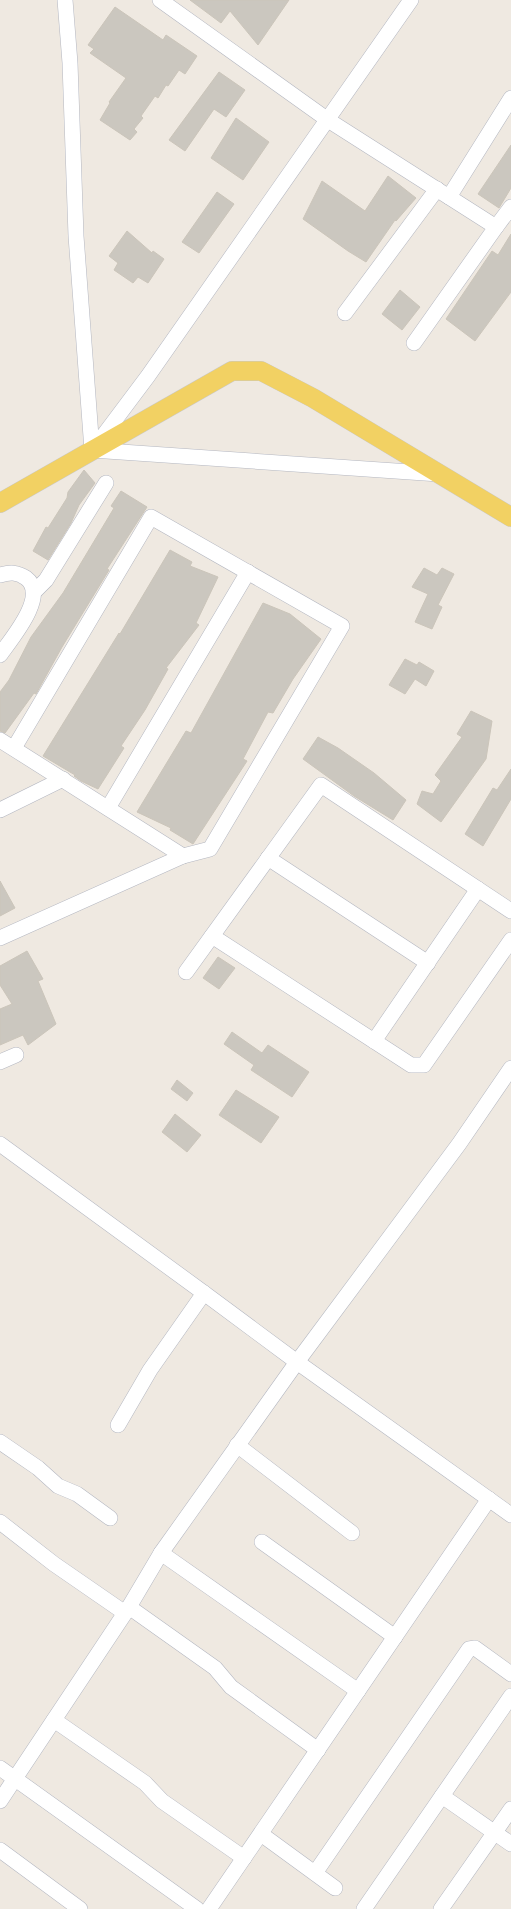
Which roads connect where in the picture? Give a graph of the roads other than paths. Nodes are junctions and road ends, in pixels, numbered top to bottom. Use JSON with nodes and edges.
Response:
{"nodes":[{"id":1,"x":65,"y":0,"type":"edge"},
{"id":2,"x":411,"y":0,"type":"edge"},
{"id":3,"x":165,"y":1,"type":"edge"},
{"id":4,"x":511,"y":98,"type":"edge"},
{"id":5,"x":328,"y":120,"type":"junction"},
{"id":6,"x":443,"y":193,"type":"junction"},
{"id":7,"x":511,"y":207,"type":"edge"},
{"id":8,"x":496,"y":227,"type":"junction"},
{"id":9,"x":345,"y":313,"type":"dead end"},
{"id":10,"x":414,"y":343,"type":"dead end"},
{"id":11,"x":92,"y":450,"type":"junction"},
{"id":12,"x":440,"y":474,"type":"junction"},
{"id":13,"x":106,"y":483,"type":"dead end"},
{"id":14,"x":0,"y":503,"type":"edge"},
{"id":15,"x":511,"y":517,"type":"edge"},
{"id":16,"x":248,"y":572,"type":"junction"},
{"id":17,"x":0,"y":576,"type":"edge"},
{"id":18,"x":35,"y":591,"type":"junction"},
{"id":19,"x":0,"y":655,"type":"edge"},
{"id":20,"x":0,"y":740,"type":"edge"},
{"id":21,"x":14,"y":748,"type":"junction"},
{"id":22,"x":63,"y":780,"type":"junction"},
{"id":23,"x":108,"y":808,"type":"junction"},
{"id":24,"x":0,"y":810,"type":"edge"},
{"id":25,"x":183,"y":856,"type":"junction"},
{"id":26,"x":268,"y":858,"type":"junction"},
{"id":27,"x":478,"y":889,"type":"junction"},
{"id":28,"x":511,"y":911,"type":"edge"},
{"id":29,"x":212,"y":936,"type":"junction"},
{"id":30,"x":0,"y":938,"type":"edge"},
{"id":31,"x":511,"y":940,"type":"edge"},
{"id":32,"x":428,"y":963,"type":"junction"},
{"id":33,"x":186,"y":972,"type":"dead end"},
{"id":34,"x":374,"y":1041,"type":"junction"},
{"id":35,"x":16,"y":1055,"type":"dead end"},
{"id":36,"x":0,"y":1062,"type":"edge"},
{"id":37,"x":511,"y":1068,"type":"edge"},
{"id":38,"x":0,"y":1144,"type":"edge"},
{"id":39,"x":204,"y":1293,"type":"junction"},
{"id":40,"x":297,"y":1362,"type":"junction"},
{"id":41,"x":118,"y":1424,"type":"dead end"},
{"id":42,"x":0,"y":1442,"type":"edge"},
{"id":43,"x":237,"y":1445,"type":"junction"},
{"id":44,"x":489,"y":1499,"type":"junction"},
{"id":45,"x":511,"y":1515,"type":"edge"},
{"id":46,"x":110,"y":1518,"type":"dead end"},
{"id":47,"x":0,"y":1522,"type":"edge"},
{"id":48,"x":352,"y":1533,"type":"dead end"},
{"id":49,"x":262,"y":1542,"type":"dead end"},
{"id":50,"x":161,"y":1553,"type":"junction"},
{"id":51,"x":127,"y":1610,"type":"junction"},
{"id":52,"x":395,"y":1637,"type":"junction"},
{"id":53,"x":511,"y":1674,"type":"edge"},
{"id":54,"x":358,"y":1690,"type":"junction"},
{"id":55,"x":511,"y":1696,"type":"edge"},
{"id":56,"x":54,"y":1720,"type":"junction"},
{"id":57,"x":318,"y":1750,"type":"junction"},
{"id":58,"x":0,"y":1768,"type":"edge"},
{"id":59,"x":16,"y":1778,"type":"junction"},
{"id":60,"x":442,"y":1796,"type":"junction"},
{"id":61,"x":0,"y":1801,"type":"edge"},
{"id":62,"x":511,"y":1808,"type":"edge"},
{"id":63,"x":494,"y":1833,"type":"junction"},
{"id":64,"x":261,"y":1834,"type":"junction"},
{"id":65,"x":511,"y":1844,"type":"edge"},
{"id":66,"x":0,"y":1850,"type":"edge"},
{"id":67,"x":244,"y":1858,"type":"junction"},
{"id":68,"x":315,"y":1873,"type":"junction"},
{"id":69,"x":336,"y":1888,"type":"dead end"},
{"id":70,"x":367,"y":1908,"type":"edge"},
{"id":71,"x":80,"y":1909,"type":"edge"},
{"id":72,"x":197,"y":1909,"type":"edge"},
{"id":73,"x":209,"y":1909,"type":"edge"},
{"id":74,"x":441,"y":1909,"type":"edge"}],
"edges":[{"from":1,"to":11,"type":"street"},
{"from":2,"to":5,"type":"street"},
{"from":3,"to":5,"type":"street"},
{"from":4,"to":6,"type":"street"},
{"from":5,"to":6,"type":"street"},
{"from":5,"to":11,"type":"street"},
{"from":6,"to":8,"type":"street"},
{"from":6,"to":9,"type":"street"},
{"from":7,"to":8,"type":"street"},
{"from":8,"to":10,"type":"street"},
{"from":11,"to":12,"type":"street"},
{"from":11,"to":12,"type":"main road"},
{"from":11,"to":14,"type":"main road"},
{"from":12,"to":15,"type":"main road"},
{"from":13,"to":18,"type":"street"},
{"from":16,"to":21,"type":"street"},
{"from":16,"to":23,"type":"street"},
{"from":16,"to":25,"type":"street"},
{"from":17,"to":18,"type":"street"},
{"from":18,"to":19,"type":"street"},
{"from":20,"to":21,"type":"street"},
{"from":21,"to":22,"type":"street"},
{"from":22,"to":23,"type":"street"},
{"from":22,"to":24,"type":"street"},
{"from":23,"to":25,"type":"street"},
{"from":25,"to":30,"type":"street"},
{"from":26,"to":27,"type":"street"},
{"from":26,"to":29,"type":"street"},
{"from":26,"to":32,"type":"street"},
{"from":27,"to":28,"type":"street"},
{"from":27,"to":32,"type":"street"},
{"from":29,"to":33,"type":"street"},
{"from":29,"to":34,"type":"street"},
{"from":31,"to":34,"type":"street"},
{"from":32,"to":34,"type":"street"},
{"from":35,"to":36,"type":"street"},
{"from":37,"to":40,"type":"street"},
{"from":38,"to":39,"type":"street"},
{"from":39,"to":40,"type":"street"},
{"from":39,"to":41,"type":"street"},
{"from":40,"to":43,"type":"street"},
{"from":40,"to":44,"type":"street"},
{"from":42,"to":46,"type":"street"},
{"from":43,"to":48,"type":"street"},
{"from":43,"to":50,"type":"street"},
{"from":44,"to":45,"type":"street"},
{"from":44,"to":52,"type":"street"},
{"from":47,"to":51,"type":"street"},
{"from":49,"to":52,"type":"street"},
{"from":50,"to":51,"type":"street"},
{"from":50,"to":54,"type":"street"},
{"from":51,"to":56,"type":"street"},
{"from":51,"to":57,"type":"street"},
{"from":52,"to":54,"type":"street"},
{"from":53,"to":68,"type":"street"},
{"from":54,"to":57,"type":"street"},
{"from":55,"to":60,"type":"street"},
{"from":56,"to":59,"type":"street"},
{"from":56,"to":67,"type":"street"},
{"from":57,"to":64,"type":"street"},
{"from":58,"to":59,"type":"street"},
{"from":59,"to":61,"type":"street"},
{"from":59,"to":72,"type":"street"},
{"from":60,"to":63,"type":"street"},
{"from":60,"to":70,"type":"street"},
{"from":62,"to":63,"type":"street"},
{"from":63,"to":65,"type":"street"},
{"from":63,"to":74,"type":"street"},
{"from":64,"to":67,"type":"street"},
{"from":64,"to":68,"type":"street"},
{"from":66,"to":71,"type":"street"},
{"from":67,"to":73,"type":"street"},
{"from":68,"to":69,"type":"street"}]}
